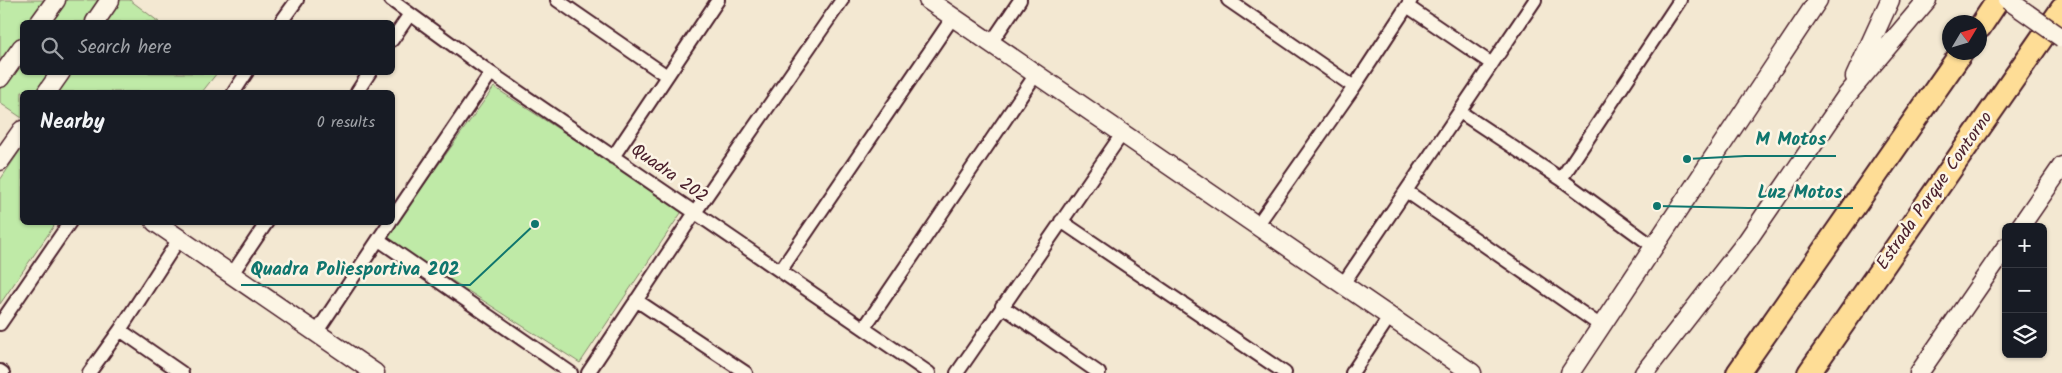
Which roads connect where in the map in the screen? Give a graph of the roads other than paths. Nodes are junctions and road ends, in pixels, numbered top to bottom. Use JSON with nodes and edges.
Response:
{"nodes":[{"id":1,"x":56,"y":0,"type":"edge"},
{"id":2,"x":110,"y":0,"type":"edge"},
{"id":3,"x":297,"y":0,"type":"edge"},
{"id":4,"x":391,"y":0,"type":"edge"},
{"id":5,"x":557,"y":0,"type":"edge"},
{"id":6,"x":718,"y":0,"type":"edge"},
{"id":7,"x":842,"y":0,"type":"edge"},
{"id":8,"x":928,"y":0,"type":"edge"},
{"id":9,"x":1020,"y":0,"type":"edge"},
{"id":10,"x":1228,"y":0,"type":"edge"},
{"id":11,"x":1535,"y":0,"type":"edge"},
{"id":12,"x":1680,"y":0,"type":"edge"},
{"id":13,"x":1818,"y":0,"type":"edge"},
{"id":14,"x":1890,"y":0,"type":"edge"},
{"id":15,"x":1927,"y":0,"type":"edge"},
{"id":16,"x":1998,"y":0,"type":"edge"},
{"id":17,"x":2008,"y":0,"type":"edge"},
{"id":18,"x":1409,"y":3,"type":"edge"},
{"id":19,"x":2062,"y":9,"type":"edge"},
{"id":20,"x":410,"y":14,"type":"junction"},
{"id":21,"x":1987,"y":16,"type":"edge"},
{"id":22,"x":953,"y":17,"type":"junction"},
{"id":23,"x":41,"y":20,"type":"edge"},
{"id":24,"x":96,"y":20,"type":"edge"},
{"id":25,"x":282,"y":20,"type":"edge"},
{"id":26,"x":395,"y":36,"type":"edge"},
{"id":27,"x":2062,"y":38,"type":"edge"},
{"id":28,"x":991,"y":43,"type":"junction"},
{"id":29,"x":20,"y":50,"type":"edge"},
{"id":30,"x":1956,"y":60,"type":"edge"},
{"id":31,"x":1492,"y":64,"type":"junction"},
{"id":32,"x":490,"y":73,"type":"junction"},
{"id":33,"x":1036,"y":74,"type":"junction"},
{"id":34,"x":59,"y":75,"type":"edge"},
{"id":35,"x":245,"y":75,"type":"edge"},
{"id":36,"x":368,"y":75,"type":"edge"},
{"id":37,"x":667,"y":76,"type":"junction"},
{"id":38,"x":0,"y":78,"type":"edge"},
{"id":39,"x":1354,"y":87,"type":"junction"},
{"id":40,"x":48,"y":90,"type":"edge"},
{"id":41,"x":235,"y":90,"type":"edge"},
{"id":42,"x":358,"y":90,"type":"edge"},
{"id":43,"x":1847,"y":95,"type":"junction"},
{"id":44,"x":1460,"y":112,"type":"junction"},
{"id":45,"x":20,"y":133,"type":"edge"},
{"id":46,"x":1122,"y":134,"type":"junction"},
{"id":47,"x":613,"y":157,"type":"junction"},
{"id":48,"x":0,"y":161,"type":"edge"},
{"id":49,"x":2062,"y":166,"type":"edge"},
{"id":50,"x":1560,"y":179,"type":"junction"},
{"id":51,"x":1406,"y":191,"type":"junction"},
{"id":52,"x":694,"y":214,"type":"junction"},
{"id":53,"x":395,"y":215,"type":"edge"},
{"id":54,"x":1061,"y":221,"type":"junction"},
{"id":55,"x":2023,"y":223,"type":"edge"},
{"id":56,"x":1258,"y":224,"type":"junction"},
{"id":57,"x":68,"y":225,"type":"edge"},
{"id":58,"x":159,"y":225,"type":"edge"},
{"id":59,"x":265,"y":225,"type":"edge"},
{"id":60,"x":388,"y":225,"type":"edge"},
{"id":61,"x":180,"y":239,"type":"junction"},
{"id":62,"x":378,"y":240,"type":"junction"},
{"id":63,"x":1654,"y":248,"type":"junction"},
{"id":64,"x":2002,"y":253,"type":"edge"},
{"id":65,"x":781,"y":270,"type":"junction"},
{"id":66,"x":232,"y":274,"type":"junction"},
{"id":67,"x":1343,"y":284,"type":"junction"},
{"id":68,"x":636,"y":300,"type":"junction"},
{"id":69,"x":1002,"y":306,"type":"junction"},
{"id":70,"x":1390,"y":316,"type":"junction"},
{"id":71,"x":0,"y":324,"type":"edge"},
{"id":72,"x":1601,"y":326,"type":"junction"},
{"id":73,"x":864,"y":328,"type":"junction"},
{"id":74,"x":120,"y":330,"type":"junction"},
{"id":75,"x":316,"y":333,"type":"junction"},
{"id":76,"x":1085,"y":369,"type":"edge"},
{"id":77,"x":0,"y":371,"type":"edge"},
{"id":78,"x":3,"y":373,"type":"edge"},
{"id":79,"x":89,"y":373,"type":"edge"},
{"id":80,"x":182,"y":373,"type":"edge"},
{"id":81,"x":375,"y":373,"type":"edge"},
{"id":82,"x":571,"y":373,"type":"edge"},
{"id":83,"x":588,"y":373,"type":"edge"},
{"id":84,"x":746,"y":373,"type":"edge"},
{"id":85,"x":929,"y":373,"type":"edge"},
{"id":86,"x":957,"y":373,"type":"edge"},
{"id":87,"x":1100,"y":373,"type":"edge"},
{"id":88,"x":1284,"y":373,"type":"edge"},
{"id":89,"x":1352,"y":373,"type":"edge"},
{"id":90,"x":1472,"y":373,"type":"edge"},
{"id":91,"x":1570,"y":373,"type":"edge"},
{"id":92,"x":1644,"y":373,"type":"edge"},
{"id":93,"x":1738,"y":373,"type":"edge"},
{"id":94,"x":1809,"y":373,"type":"edge"},
{"id":95,"x":1919,"y":373,"type":"edge"}],
"edges":[{"from":1,"to":23,"type":"street"},
{"from":2,"to":24,"type":"street"},
{"from":3,"to":25,"type":"street"},
{"from":4,"to":20,"type":"street","name":"Quadra 202"},
{"from":5,"to":37,"type":"street"},
{"from":6,"to":37,"type":"street"},
{"from":7,"to":52,"type":"street"},
{"from":8,"to":22,"type":"street"},
{"from":9,"to":28,"type":"street"},
{"from":10,"to":39,"type":"street"},
{"from":11,"to":31,"type":"street"},
{"from":12,"to":50,"type":"street"},
{"from":13,"to":63,"type":"street"},
{"from":14,"to":43,"type":"street"},
{"from":15,"to":43,"type":"street"},
{"from":16,"to":21,"type":"highway"},
{"from":17,"to":27,"type":"street","bridge":true},
{"from":18,"to":31,"type":"street"},
{"from":18,"to":39,"type":"street"},
{"from":19,"to":94,"type":"highway","name":"Estrada Parque Contorno"},
{"from":20,"to":26,"type":"street"},
{"from":20,"to":32,"type":"street","name":"Quadra 202"},
{"from":22,"to":28,"type":"street"},
{"from":22,"to":65,"type":"street"},
{"from":28,"to":33,"type":"street"},
{"from":29,"to":38,"type":"street"},
{"from":30,"to":93,"type":"highway"},
{"from":31,"to":44,"type":"street"},
{"from":32,"to":47,"type":"street","name":"Quadra 202"},
{"from":32,"to":53,"type":"street"},
{"from":33,"to":46,"type":"street"},
{"from":33,"to":73,"type":"street"},
{"from":34,"to":40,"type":"street"},
{"from":35,"to":41,"type":"street"},
{"from":36,"to":42,"type":"street"},
{"from":37,"to":47,"type":"street"},
{"from":39,"to":56,"type":"street"},
{"from":43,"to":92,"type":"street"},
{"from":44,"to":50,"type":"street"},
{"from":44,"to":51,"type":"street"},
{"from":45,"to":48,"type":"street"},
{"from":46,"to":54,"type":"street"},
{"from":46,"to":56,"type":"street"},
{"from":47,"to":52,"type":"street","name":"Quadra 202"},
{"from":49,"to":55,"type":"street"},
{"from":50,"to":63,"type":"street"},
{"from":51,"to":67,"type":"street"},
{"from":51,"to":72,"type":"street"},
{"from":52,"to":65,"type":"street","name":"Quadra 202"},
{"from":52,"to":68,"type":"street"},
{"from":54,"to":69,"type":"street"},
{"from":54,"to":88,"type":"street"},
{"from":56,"to":67,"type":"street"},
{"from":57,"to":71,"type":"street"},
{"from":58,"to":61,"type":"street"},
{"from":59,"to":66,"type":"street"},
{"from":60,"to":62,"type":"street"},
{"from":61,"to":66,"type":"street"},
{"from":61,"to":74,"type":"street"},
{"from":62,"to":75,"type":"street"},
{"from":62,"to":82,"type":"street"},
{"from":63,"to":72,"type":"street"},
{"from":64,"to":95,"type":"street"},
{"from":65,"to":73,"type":"street","name":"Quadra 202"},
{"from":66,"to":75,"type":"street"},
{"from":67,"to":70,"type":"street"},
{"from":68,"to":83,"type":"street"},
{"from":68,"to":84,"type":"street"},
{"from":69,"to":76,"type":"street"},
{"from":69,"to":86,"type":"street"},
{"from":70,"to":89,"type":"street"},
{"from":70,"to":90,"type":"street"},
{"from":72,"to":91,"type":"street"},
{"from":73,"to":85,"type":"street","name":"Quadra 202"},
{"from":74,"to":79,"type":"street"},
{"from":74,"to":80,"type":"street"},
{"from":75,"to":81,"type":"street"},
{"from":76,"to":87,"type":"street"},
{"from":77,"to":78,"type":"street"}]}
